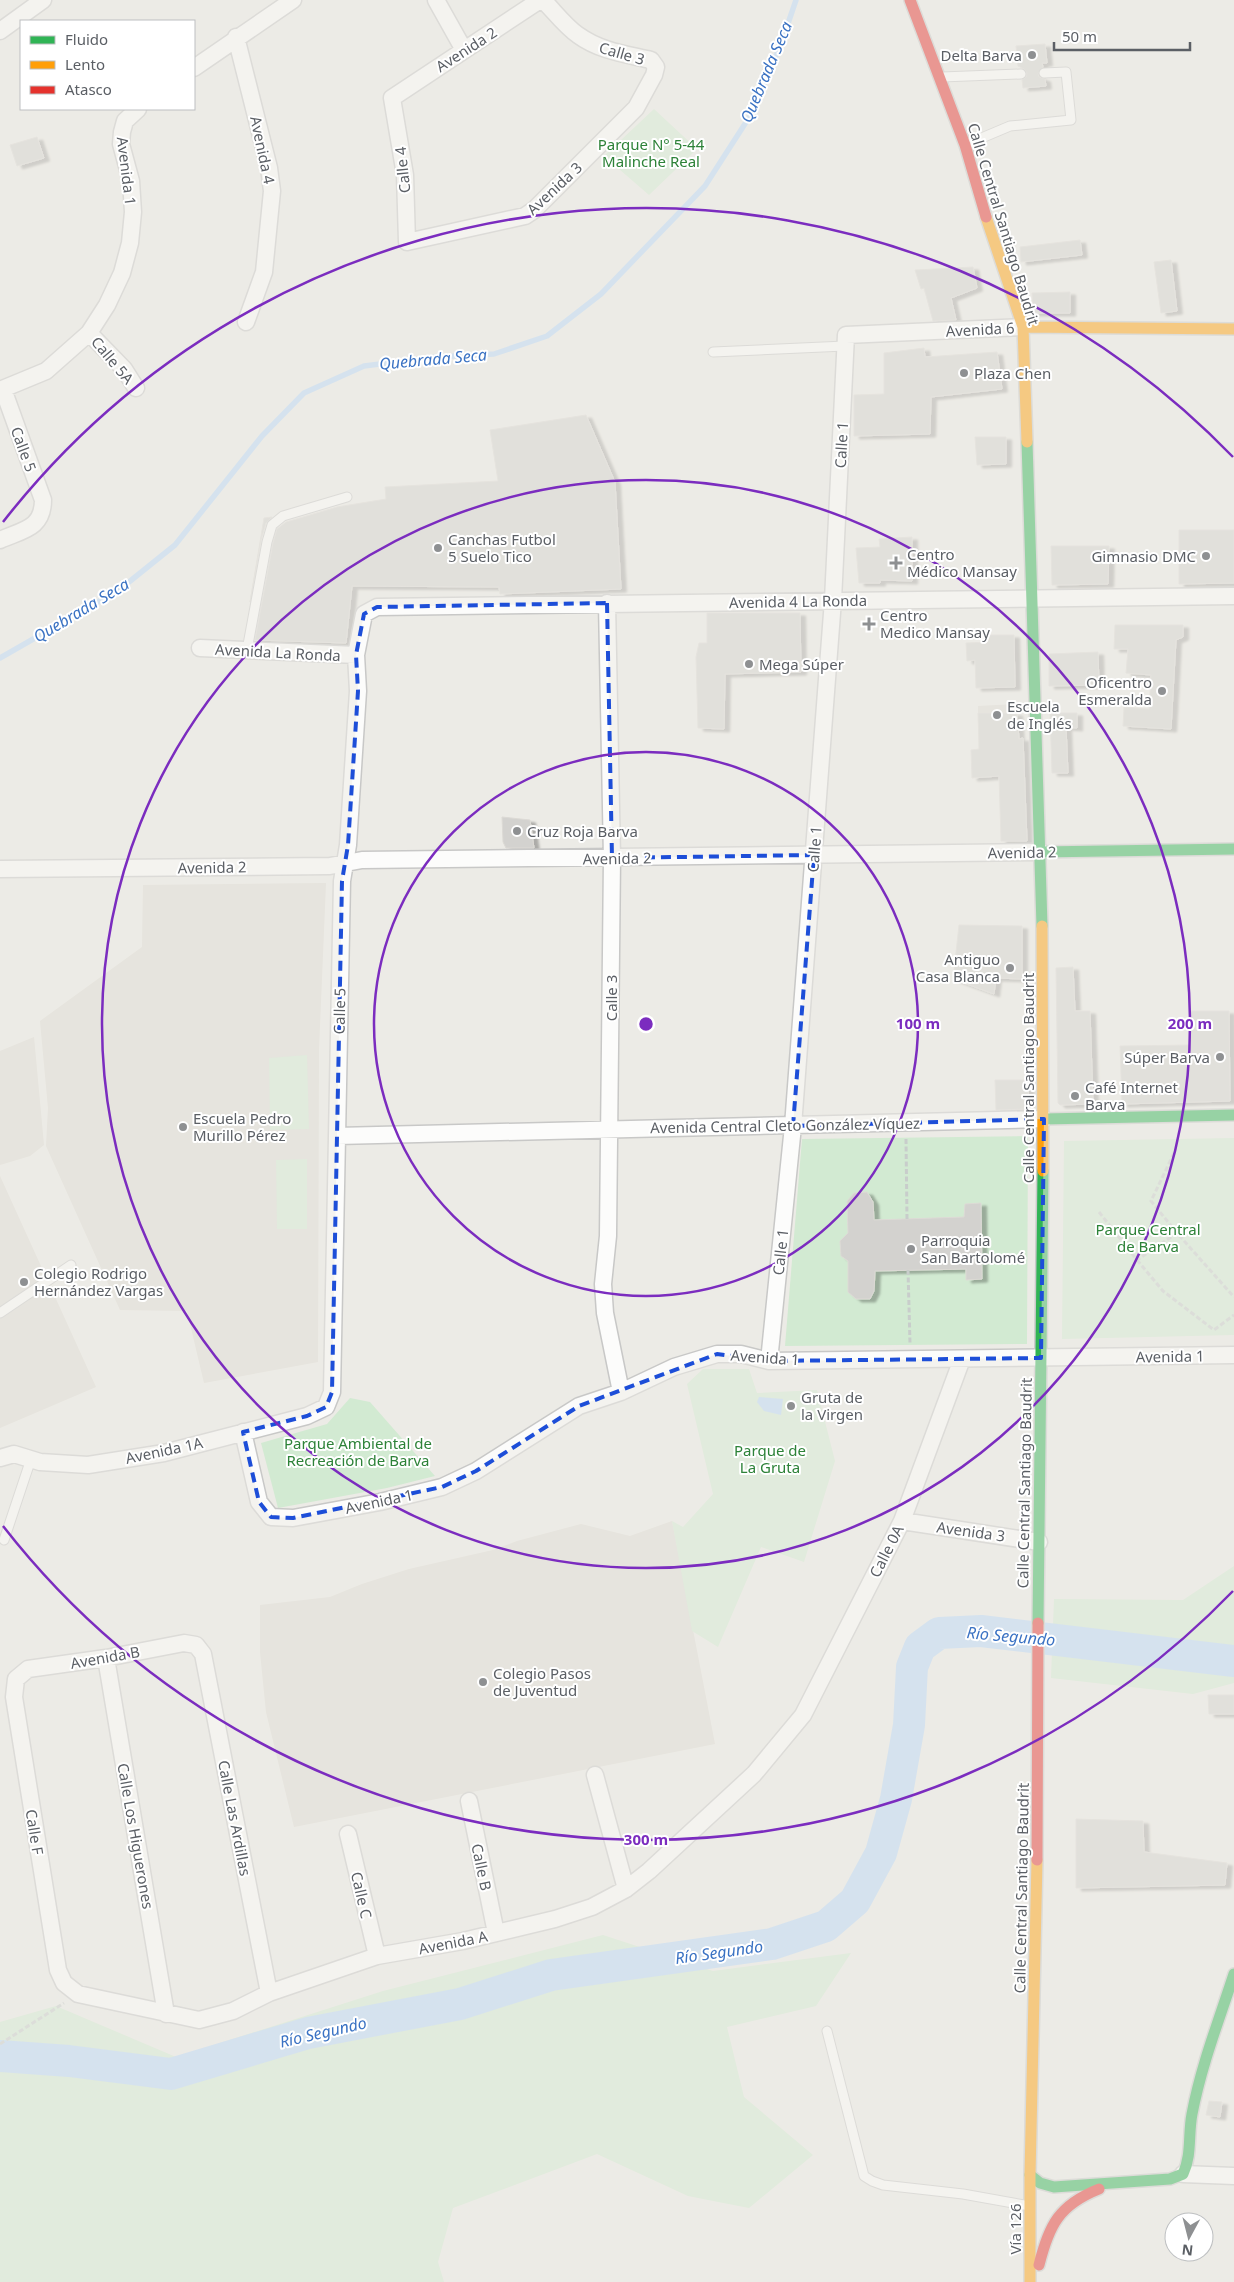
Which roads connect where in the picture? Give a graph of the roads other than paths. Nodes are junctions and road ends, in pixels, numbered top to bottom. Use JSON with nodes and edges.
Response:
{"nodes":[{"id":1,"x":43,"y":0,"type":"edge"},
{"id":2,"x":292,"y":0,"type":"edge"},
{"id":3,"x":436,"y":0,"type":"edge"},
{"id":4,"x":541,"y":0,"type":"edge"},
{"id":5,"x":910,"y":0,"type":"edge"},
{"id":6,"x":0,"y":31,"type":"edge"},
{"id":7,"x":236,"y":37,"type":"junction"},
{"id":8,"x":464,"y":50,"type":"junction"},
{"id":9,"x":195,"y":67,"type":"edge"},
{"id":10,"x":656,"y":67,"type":"joint"},
{"id":11,"x":1044,"y":73,"type":"dead end"},
{"id":12,"x":1021,"y":74,"type":"dead end"},
{"id":13,"x":941,"y":77,"type":"junction"},
{"id":14,"x":392,"y":98,"type":"joint"},
{"id":15,"x":137,"y":110,"type":"edge"},
{"id":16,"x":965,"y":145,"type":"junction"},
{"id":17,"x":408,"y":242,"type":"joint"},
{"id":18,"x":246,"y":322,"type":"dead end"},
{"id":19,"x":1023,"y":327,"type":"junction"},
{"id":20,"x":1234,"y":329,"type":"edge"},
{"id":21,"x":89,"y":333,"type":"junction"},
{"id":22,"x":846,"y":341,"type":"junction"},
{"id":23,"x":713,"y":352,"type":"dead end"},
{"id":24,"x":136,"y":388,"type":"dead end"},
{"id":25,"x":1,"y":390,"type":"edge"},
{"id":26,"x":347,"y":497,"type":"dead end"},
{"id":27,"x":0,"y":540,"type":"edge"},
{"id":28,"x":1234,"y":596,"type":"edge"},
{"id":29,"x":1033,"y":597,"type":"junction"},
{"id":30,"x":833,"y":600,"type":"junction"},
{"id":31,"x":607,"y":603,"type":"junction"},
{"id":32,"x":364,"y":614,"type":"joint"},
{"id":33,"x":200,"y":648,"type":"dead end"},
{"id":34,"x":247,"y":650,"type":"junction"},
{"id":35,"x":356,"y":655,"type":"junction"},
{"id":36,"x":1234,"y":849,"type":"edge"},
{"id":37,"x":1041,"y":852,"type":"junction"},
{"id":38,"x":814,"y":855,"type":"junction"},
{"id":39,"x":612,"y":858,"type":"junction"},
{"id":40,"x":345,"y":863,"type":"junction"},
{"id":41,"x":0,"y":869,"type":"edge"},
{"id":42,"x":1234,"y":1115,"type":"edge"},
{"id":43,"x":1044,"y":1119,"type":"junction"},
{"id":44,"x":792,"y":1126,"type":"junction"},
{"id":45,"x":610,"y":1128,"type":"junction"},
{"id":46,"x":337,"y":1136,"type":"junction"},
{"id":47,"x":70,"y":1265,"type":"dead end"},
{"id":48,"x":0,"y":1313,"type":"edge"},
{"id":49,"x":1234,"y":1355,"type":"edge"},
{"id":50,"x":1041,"y":1358,"type":"junction"},
{"id":51,"x":962,"y":1359,"type":"junction"},
{"id":52,"x":769,"y":1361,"type":"junction"},
{"id":53,"x":621,"y":1392,"type":"junction"},
{"id":54,"x":326,"y":1407,"type":"joint"},
{"id":55,"x":243,"y":1432,"type":"junction"},
{"id":56,"x":0,"y":1458,"type":"edge"},
{"id":57,"x":30,"y":1459,"type":"junction"},
{"id":58,"x":902,"y":1521,"type":"junction"},
{"id":59,"x":4,"y":1540,"type":"dead end"},
{"id":60,"x":1039,"y":1542,"type":"junction"},
{"id":61,"x":196,"y":1645,"type":"joint"},
{"id":62,"x":106,"y":1658,"type":"junction"},
{"id":63,"x":16,"y":1679,"type":"joint"},
{"id":64,"x":787,"y":1732,"type":"joint"},
{"id":65,"x":595,"y":1775,"type":"dead end"},
{"id":66,"x":469,"y":1801,"type":"dead end"},
{"id":67,"x":348,"y":1834,"type":"dead end"},
{"id":68,"x":626,"y":1889,"type":"junction"},
{"id":69,"x":496,"y":1933,"type":"junction"},
{"id":70,"x":377,"y":1956,"type":"junction"},
{"id":71,"x":1234,"y":1974,"type":"edge"},
{"id":72,"x":64,"y":1983,"type":"joint"},
{"id":73,"x":270,"y":1992,"type":"junction"},
{"id":74,"x":166,"y":2014,"type":"junction"},
{"id":75,"x":827,"y":2031,"type":"dead end"},
{"id":76,"x":1183,"y":2174,"type":"junction"},
{"id":77,"x":1030,"y":2175,"type":"junction"},
{"id":78,"x":1234,"y":2176,"type":"edge"},
{"id":79,"x":1133,"y":2181,"type":"junction"},
{"id":80,"x":1030,"y":2206,"type":"junction"},
{"id":81,"x":1030,"y":2282,"type":"edge"},
{"id":82,"x":1036,"y":2282,"type":"edge"}],
"edges":[{"from":1,"to":6,"type":"street"},
{"from":2,"to":7,"type":"street"},
{"from":3,"to":8,"type":"street"},
{"from":4,"to":8,"type":"street","name":"Avenida 2"},
{"from":4,"to":10,"type":"street","name":"Calle 3"},
{"from":5,"to":13,"type":"main road","name":"Calle Central Santiago Baudrit"},
{"from":7,"to":9,"type":"street"},
{"from":7,"to":18,"type":"street","name":"Avenida 4"},
{"from":8,"to":14,"type":"street","name":"Avenida 2"},
{"from":10,"to":17,"type":"street","name":"Avenida 3"},
{"from":11,"to":16,"type":"lane"},
{"from":12,"to":13,"type":"lane"},
{"from":13,"to":16,"type":"main road","name":"Calle Central Santiago Baudrit"},
{"from":14,"to":17,"type":"street","name":"Calle 4"},
{"from":15,"to":21,"type":"street","name":"Avenida 1"},
{"from":16,"to":19,"type":"main road","name":"Calle Central Santiago Baudrit"},
{"from":19,"to":20,"type":"main road","name":"Avenida 6"},
{"from":19,"to":22,"type":"street","name":"Avenida 6"},
{"from":19,"to":29,"type":"main road","name":"Calle Central Santiago Baudrit"},
{"from":21,"to":24,"type":"street","name":"Calle 5A"},
{"from":21,"to":25,"type":"street","name":"Avenida 1"},
{"from":22,"to":23,"type":"lane","name":"Avenida 6"},
{"from":22,"to":30,"type":"street","name":"Calle 1"},
{"from":25,"to":27,"type":"street","name":"Calle 5"},
{"from":26,"to":34,"type":"lane"},
{"from":28,"to":29,"type":"street","name":"Avenida 4 La Ronda"},
{"from":29,"to":30,"type":"street","name":"Avenida 4 La Ronda"},
{"from":29,"to":37,"type":"main road","name":"Calle Central Santiago Baudrit"},
{"from":30,"to":31,"type":"street","name":"Avenida 4 La Ronda"},
{"from":30,"to":38,"type":"street","name":"Calle 1"},
{"from":31,"to":32,"type":"street","name":"Avenida 4 La Ronda"},
{"from":31,"to":39,"type":"street","name":"Calle 3"},
{"from":32,"to":35,"type":"street","name":"Calle 5"},
{"from":33,"to":34,"type":"street","name":"Avenida La Ronda"},
{"from":34,"to":35,"type":"street","name":"Avenida La Ronda"},
{"from":35,"to":40,"type":"street","name":"Calle 5"},
{"from":36,"to":37,"type":"main road","name":"Avenida 2"},
{"from":37,"to":38,"type":"street","name":"Avenida 2"},
{"from":37,"to":43,"type":"main road","name":"Calle Central Santiago Baudrit"},
{"from":38,"to":39,"type":"street","name":"Avenida 2"},
{"from":38,"to":44,"type":"street","name":"Calle 1"},
{"from":39,"to":40,"type":"street","name":"Avenida 2"},
{"from":39,"to":45,"type":"street","name":"Calle 3"},
{"from":40,"to":41,"type":"street","name":"Avenida 2"},
{"from":40,"to":46,"type":"street","name":"Calle 5"},
{"from":42,"to":43,"type":"main road","name":"Avenida Central Cleto González Víquez"},
{"from":43,"to":44,"type":"street","name":"Avenida Central Cleto González Víquez"},
{"from":43,"to":50,"type":"main road","name":"Calle Central Santiago Baudrit"},
{"from":44,"to":45,"type":"street","name":"Avenida Central Cleto González Víquez"},
{"from":44,"to":52,"type":"street","name":"Calle 1"},
{"from":45,"to":46,"type":"street","name":"Avenida Central Cleto González Víquez"},
{"from":45,"to":53,"type":"street","name":"Calle 3"},
{"from":46,"to":54,"type":"street","name":"Calle 5"},
{"from":47,"to":48,"type":"lane"},
{"from":49,"to":50,"type":"street","name":"Avenida 1"},
{"from":50,"to":51,"type":"street","name":"Avenida 1"},
{"from":50,"to":60,"type":"main road","name":"Calle Central Santiago Baudrit"},
{"from":51,"to":52,"type":"street","name":"Avenida 1"},
{"from":51,"to":58,"type":"street","name":"Calle 0A"},
{"from":52,"to":53,"type":"street","name":"Avenida 1"},
{"from":53,"to":55,"type":"street","name":"Avenida 1"},
{"from":54,"to":55,"type":"street","name":"Avenida 1A"},
{"from":55,"to":57,"type":"street","name":"Avenida 1A"},
{"from":56,"to":57,"type":"street","name":"Avenida 1A"},
{"from":57,"to":59,"type":"lane"},
{"from":58,"to":60,"type":"street","name":"Avenida 3"},
{"from":58,"to":64,"type":"street","name":"Calle 0A"},
{"from":60,"to":77,"type":"main road","name":"Calle Central Santiago Baudrit"},
{"from":61,"to":62,"type":"street","name":"Avenida B"},
{"from":61,"to":73,"type":"street","name":"Calle Las Ardillas"},
{"from":62,"to":63,"type":"street","name":"Avenida B"},
{"from":62,"to":74,"type":"street","name":"Calle Los Higuerones"},
{"from":63,"to":72,"type":"street","name":"Calle F"},
{"from":64,"to":68,"type":"street","name":"Avenida A"},
{"from":65,"to":68,"type":"street"},
{"from":66,"to":69,"type":"street","name":"Calle B"},
{"from":67,"to":70,"type":"street","name":"Calle C"},
{"from":68,"to":69,"type":"street","name":"Avenida A"},
{"from":69,"to":70,"type":"street","name":"Avenida A"},
{"from":70,"to":73,"type":"street","name":"Avenida A"},
{"from":71,"to":76,"type":"main road"},
{"from":72,"to":74,"type":"street","name":"Avenida A"},
{"from":73,"to":74,"type":"street","name":"Avenida A"},
{"from":75,"to":80,"type":"lane"},
{"from":76,"to":78,"type":"street"},
{"from":76,"to":79,"type":"main road"},
{"from":77,"to":79,"type":"main road"},
{"from":77,"to":80,"type":"main road","name":"Vía 126"},
{"from":79,"to":82,"type":"main road"},
{"from":80,"to":81,"type":"main road","name":"Vía 126"}]}
